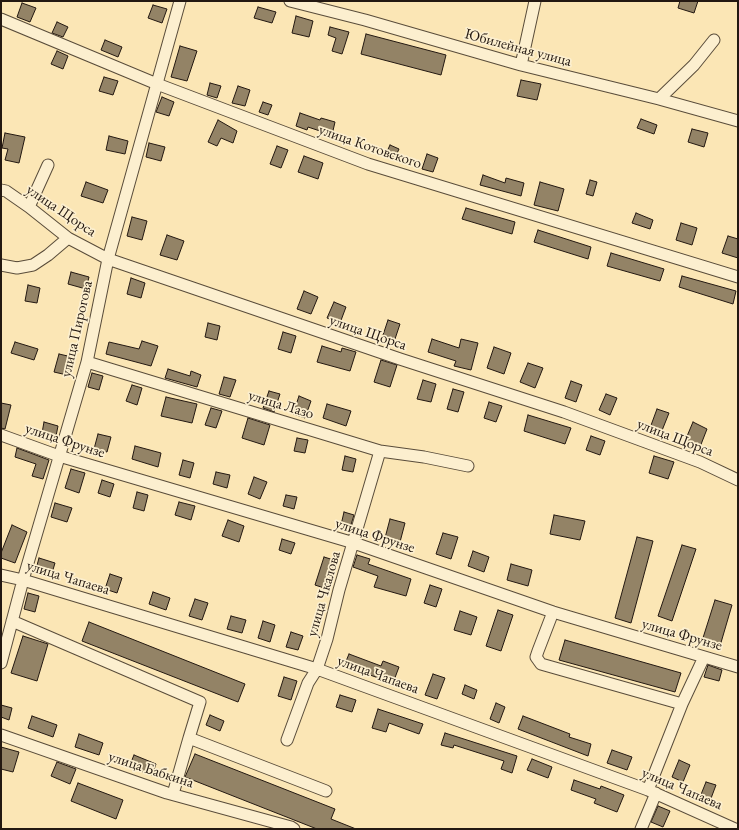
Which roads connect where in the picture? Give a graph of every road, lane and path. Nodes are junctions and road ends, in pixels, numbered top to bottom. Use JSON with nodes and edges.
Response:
{"nodes":[{"id":1,"x":180,"y":1,"type":"edge"},
{"id":2,"x":290,"y":1,"type":"edge"},
{"id":3,"x":535,"y":1,"type":"edge"},
{"id":4,"x":1,"y":19,"type":"edge"},
{"id":5,"x":714,"y":40,"type":"dead end"},
{"id":6,"x":520,"y":65,"type":"junction"},
{"id":7,"x":157,"y":84,"type":"junction"},
{"id":8,"x":659,"y":99,"type":"junction"},
{"id":9,"x":738,"y":121,"type":"edge"},
{"id":10,"x":48,"y":165,"type":"dead end"},
{"id":11,"x":1,"y":190,"type":"edge"},
{"id":12,"x":30,"y":207,"type":"junction"},
{"id":13,"x":68,"y":238,"type":"junction"},
{"id":14,"x":108,"y":259,"type":"junction"},
{"id":15,"x":1,"y":265,"type":"edge"},
{"id":16,"x":738,"y":277,"type":"edge"},
{"id":17,"x":87,"y":362,"type":"junction"},
{"id":18,"x":1,"y":435,"type":"edge"},
{"id":19,"x":380,"y":451,"type":"junction"},
{"id":20,"x":59,"y":456,"type":"junction"},
{"id":21,"x":468,"y":466,"type":"dead end"},
{"id":22,"x":738,"y":480,"type":"edge"},
{"id":23,"x":354,"y":543,"type":"junction"},
{"id":24,"x":1,"y":575,"type":"edge"},
{"id":25,"x":23,"y":580,"type":"junction"},
{"id":26,"x":553,"y":612,"type":"junction"},
{"id":27,"x":12,"y":621,"type":"junction"},
{"id":28,"x":704,"y":657,"type":"junction"},
{"id":29,"x":1,"y":663,"type":"edge"},
{"id":30,"x":738,"y":667,"type":"edge"},
{"id":31,"x":317,"y":669,"type":"junction"},
{"id":32,"x":682,"y":704,"type":"junction"},
{"id":33,"x":1,"y":735,"type":"edge"},
{"id":34,"x":189,"y":738,"type":"junction"},
{"id":35,"x":287,"y":740,"type":"dead end"},
{"id":36,"x":326,"y":791,"type":"dead end"},
{"id":37,"x":652,"y":791,"type":"junction"},
{"id":38,"x":173,"y":794,"type":"junction"},
{"id":39,"x":294,"y":829,"type":"edge"},
{"id":40,"x":641,"y":829,"type":"edge"},
{"id":41,"x":735,"y":829,"type":"edge"}],
"edges":[{"from":1,"to":7,"type":"street","name":"улица Пирогова"},
{"from":2,"to":6,"type":"street","name":"Юбилейная улица"},
{"from":3,"to":6,"type":"street"},
{"from":4,"to":7,"type":"street","name":"улица Котовского"},
{"from":5,"to":8,"type":"street"},
{"from":6,"to":8,"type":"street","name":"Юбилейная улица"},
{"from":7,"to":14,"type":"street","name":"улица Пирогова"},
{"from":7,"to":16,"type":"street","name":"улица Котовского"},
{"from":8,"to":9,"type":"street","name":"Юбилейная улица"},
{"from":10,"to":12,"type":"street"},
{"from":11,"to":12,"type":"street","name":"улица Щорса"},
{"from":12,"to":13,"type":"street","name":"улица Щорса"},
{"from":13,"to":14,"type":"street","name":"улица Щорса"},
{"from":13,"to":15,"type":"street"},
{"from":14,"to":17,"type":"street","name":"улица Пирогова"},
{"from":14,"to":22,"type":"street","name":"улица Щорса"},
{"from":17,"to":19,"type":"street","name":"улица Лазо"},
{"from":17,"to":20,"type":"street","name":"улица Пирогова"},
{"from":18,"to":20,"type":"street","name":"улица Фрунзе"},
{"from":19,"to":21,"type":"street","name":"улица Лазо"},
{"from":19,"to":23,"type":"street","name":"улица Чкалова"},
{"from":20,"to":23,"type":"street","name":"улица Фрунзе"},
{"from":20,"to":25,"type":"street","name":"улица Пирогова"},
{"from":23,"to":26,"type":"street","name":"улица Фрунзе"},
{"from":23,"to":31,"type":"street","name":"улица Чкалова"},
{"from":24,"to":25,"type":"street","name":"улица Чапаева"},
{"from":25,"to":27,"type":"street","name":"улица Пирогова"},
{"from":25,"to":31,"type":"street","name":"улица Чапаева"},
{"from":26,"to":28,"type":"street","name":"улица Фрунзе"},
{"from":26,"to":32,"type":"street"},
{"from":27,"to":29,"type":"street","name":"улица Пирогова"},
{"from":27,"to":34,"type":"street"},
{"from":28,"to":30,"type":"street","name":"улица Фрунзе"},
{"from":28,"to":32,"type":"street"},
{"from":31,"to":35,"type":"street","name":"улица Чкалова"},
{"from":31,"to":37,"type":"street","name":"улица Чапаева"},
{"from":32,"to":37,"type":"street"},
{"from":33,"to":38,"type":"street","name":"улица Бабкина"},
{"from":34,"to":36,"type":"street"},
{"from":34,"to":38,"type":"street"},
{"from":37,"to":40,"type":"street"},
{"from":37,"to":41,"type":"street","name":"улица Чапаева"},
{"from":38,"to":39,"type":"street","name":"улица Бабкина"}]}
